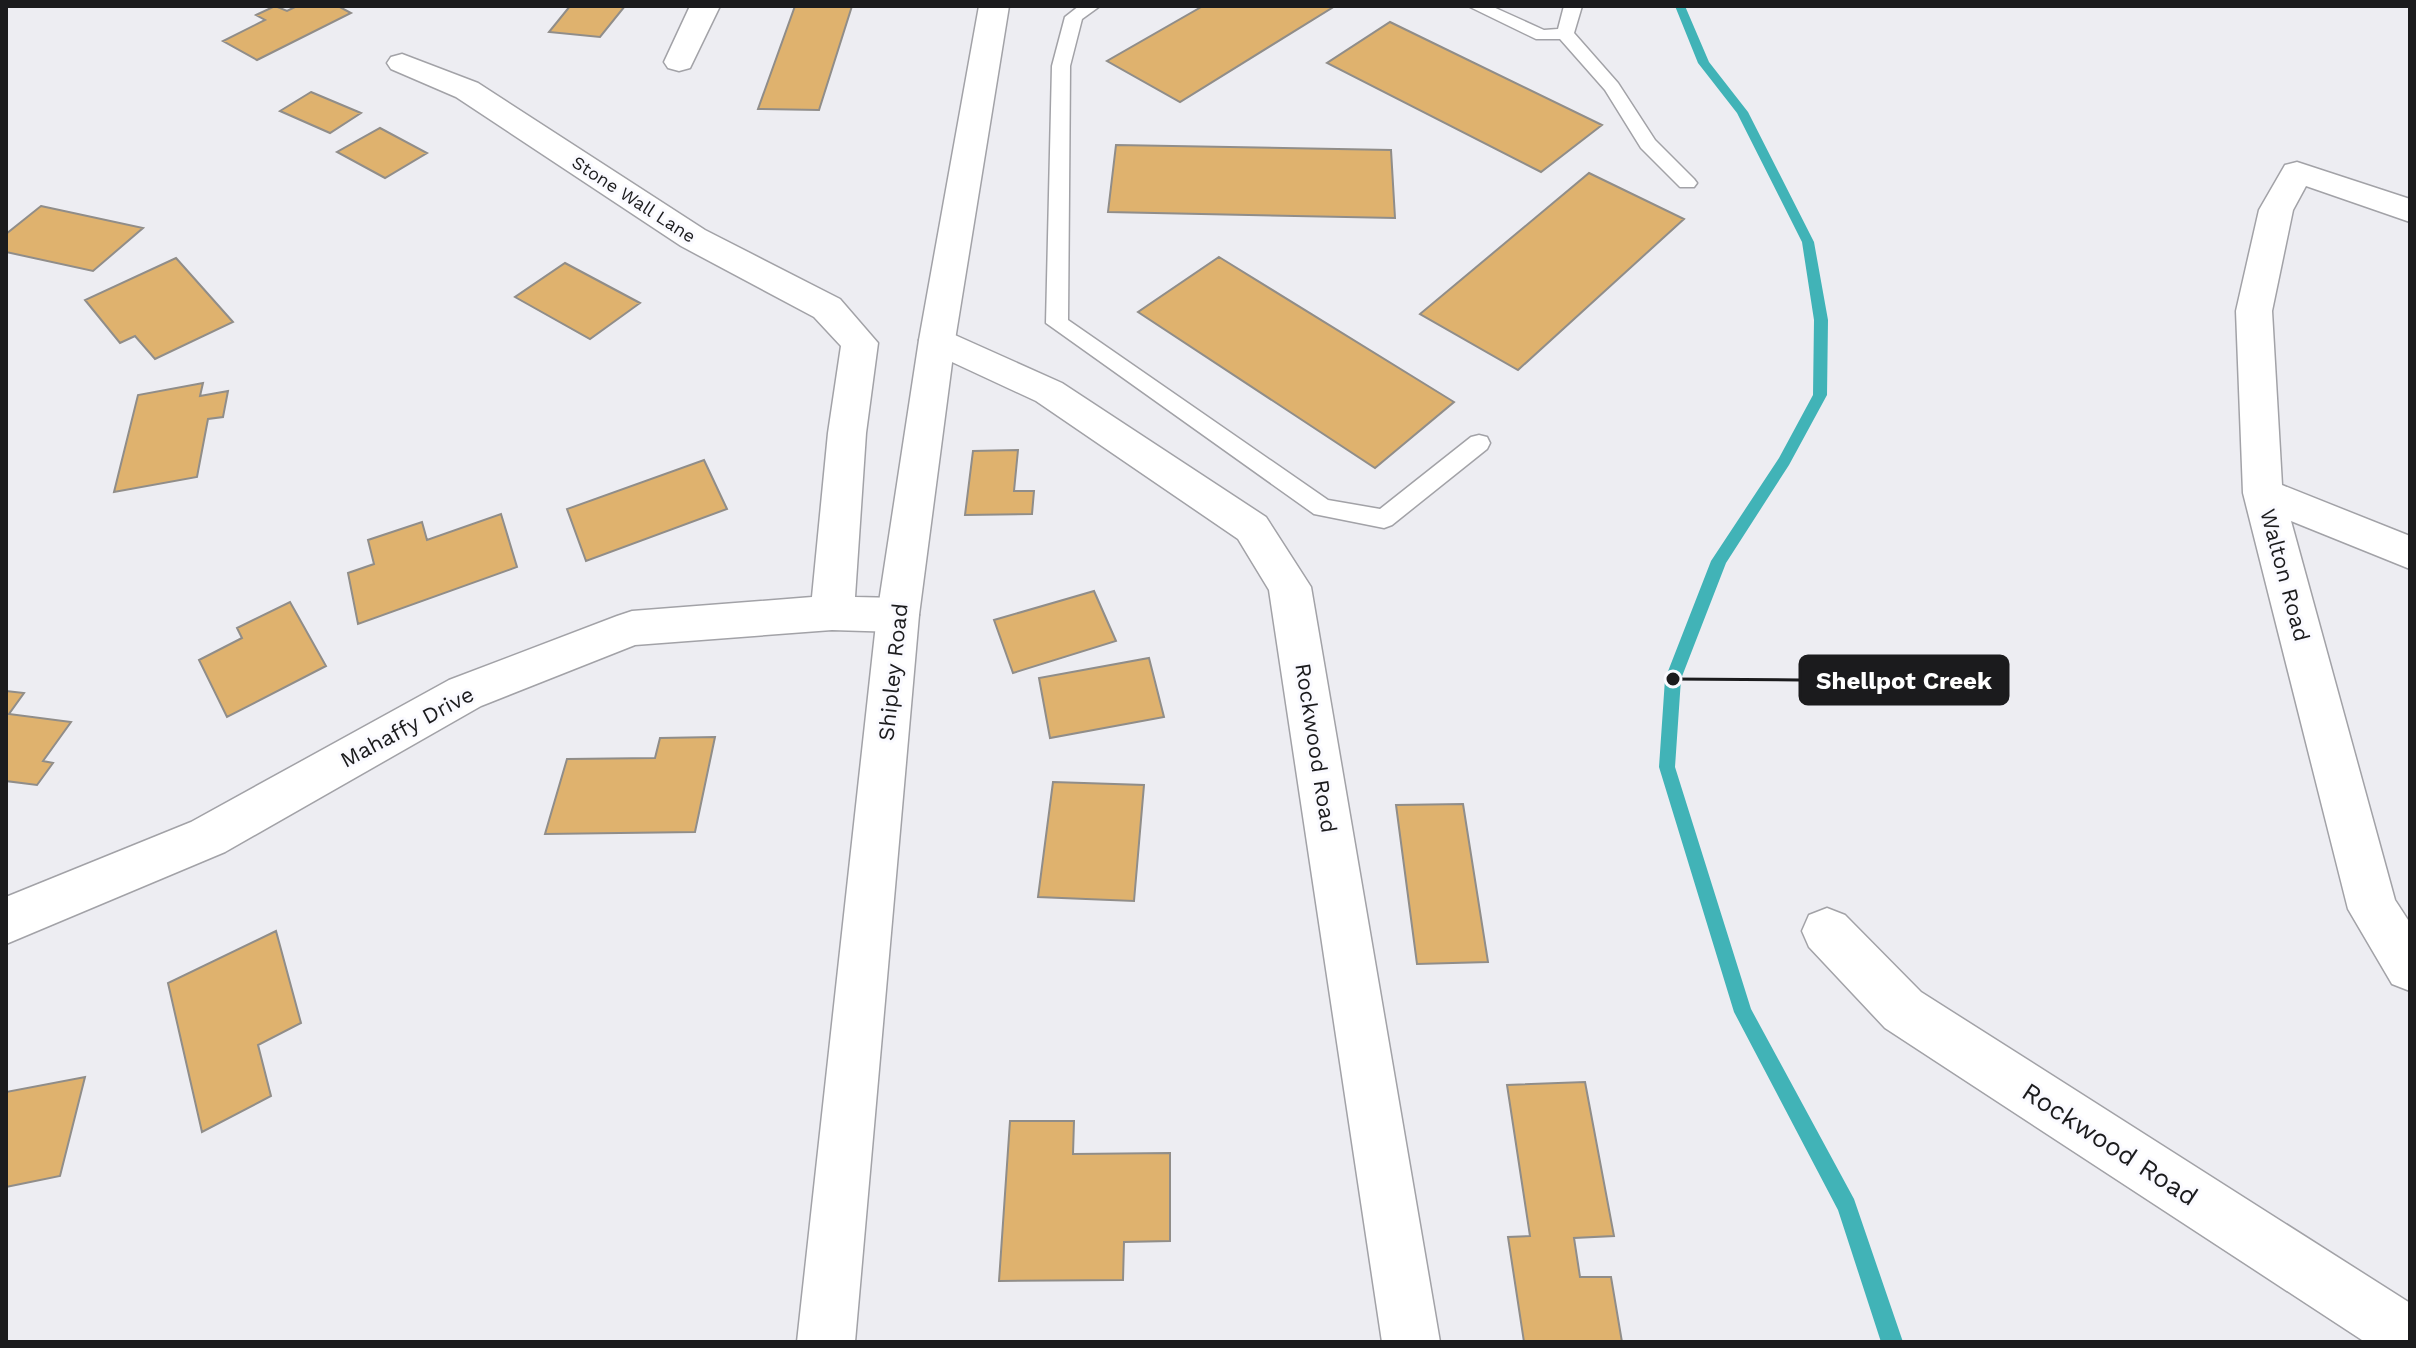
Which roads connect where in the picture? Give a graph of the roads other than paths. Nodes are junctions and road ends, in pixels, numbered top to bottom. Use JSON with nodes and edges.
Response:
{"nodes":[{"id":1,"x":705,"y":6,"type":"edge"},
{"id":2,"x":994,"y":6,"type":"edge"},
{"id":3,"x":1091,"y":6,"type":"edge"},
{"id":4,"x":1477,"y":6,"type":"edge"},
{"id":5,"x":1573,"y":6,"type":"edge"},
{"id":6,"x":1565,"y":34,"type":"junction"},
{"id":7,"x":679,"y":62,"type":"dead end"},
{"id":8,"x":402,"y":63,"type":"dead end"},
{"id":9,"x":1687,"y":183,"type":"dead end"},
{"id":10,"x":2410,"y":211,"type":"edge"},
{"id":11,"x":937,"y":340,"type":"junction"},
{"id":12,"x":1479,"y":443,"type":"dead end"},
{"id":13,"x":2263,"y":493,"type":"junction"},
{"id":14,"x":2410,"y":553,"type":"edge"},
{"id":15,"x":832,"y":613,"type":"junction"},
{"id":16,"x":898,"y":615,"type":"junction"},
{"id":17,"x":6,"y":921,"type":"edge"},
{"id":18,"x":1827,"y":931,"type":"dead end"},
{"id":19,"x":2410,"y":967,"type":"edge"},
{"id":20,"x":2410,"y":1337,"type":"edge"},
{"id":21,"x":826,"y":1342,"type":"edge"},
{"id":22,"x":1411,"y":1342,"type":"edge"}],
"edges":[{"from":1,"to":7,"type":"street"},
{"from":2,"to":11,"type":"street","name":"Shipley Road"},
{"from":3,"to":12,"type":"lane"},
{"from":4,"to":6,"type":"lane"},
{"from":5,"to":6,"type":"lane"},
{"from":6,"to":9,"type":"lane"},
{"from":8,"to":15,"type":"street","name":"Stone Wall Lane"},
{"from":10,"to":13,"type":"street","name":"Walton Road"},
{"from":11,"to":16,"type":"street","name":"Shipley Road"},
{"from":11,"to":22,"type":"street","name":"Rockwood Road"},
{"from":13,"to":14,"type":"street"},
{"from":13,"to":19,"type":"street","name":"Walton Road"},
{"from":15,"to":16,"type":"street","name":"Mahaffy Drive"},
{"from":15,"to":17,"type":"street","name":"Mahaffy Drive"},
{"from":16,"to":21,"type":"street","name":"Shipley Road"},
{"from":18,"to":20,"type":"street","name":"Rockwood Road"}]}
